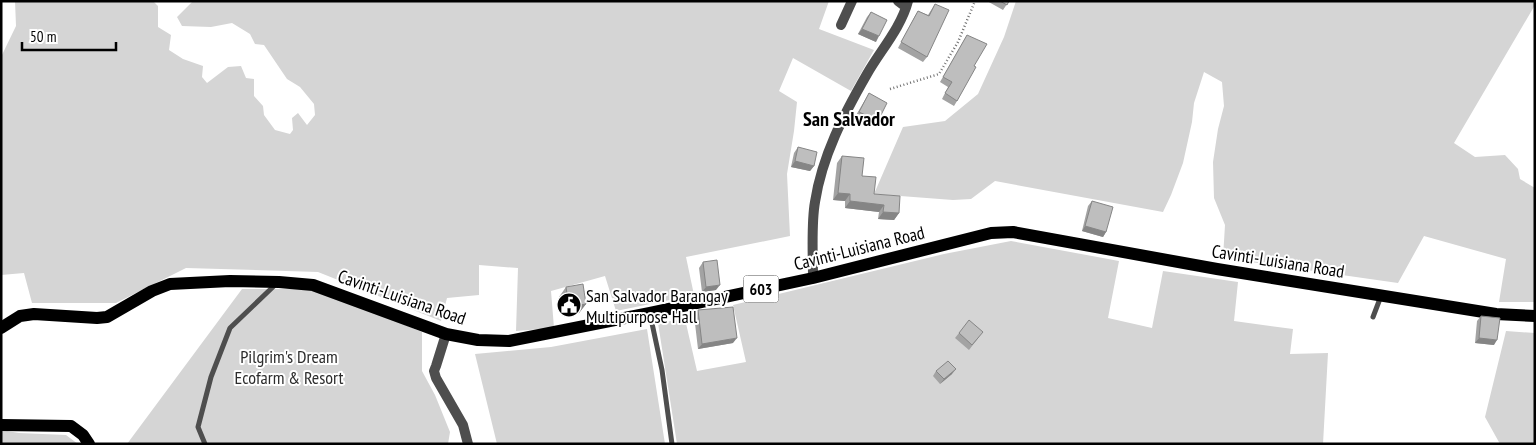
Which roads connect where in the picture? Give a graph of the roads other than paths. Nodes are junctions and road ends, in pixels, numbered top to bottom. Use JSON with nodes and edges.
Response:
{"nodes":[{"id":1,"x":852,"y":1,"type":"edge"},
{"id":2,"x":904,"y":3,"type":"edge"},
{"id":3,"x":842,"y":25,"type":"dead end"},
{"id":4,"x":813,"y":278,"type":"junction"},
{"id":5,"x":279,"y":282,"type":"junction"},
{"id":6,"x":1382,"y":296,"type":"junction"},
{"id":7,"x":650,"y":313,"type":"junction"},
{"id":8,"x":1535,"y":316,"type":"edge"},
{"id":9,"x":1373,"y":317,"type":"dead end"},
{"id":10,"x":1,"y":328,"type":"edge"},
{"id":11,"x":446,"y":334,"type":"junction"},
{"id":12,"x":1,"y":425,"type":"edge"},
{"id":13,"x":89,"y":444,"type":"edge"},
{"id":14,"x":205,"y":444,"type":"edge"},
{"id":15,"x":468,"y":444,"type":"edge"},
{"id":16,"x":672,"y":444,"type":"edge"}],
"edges":[{"from":1,"to":3,"type":"street"},
{"from":2,"to":4,"type":"street"},
{"from":4,"to":6,"type":"main road","name":"Cavinti-Luisiana Road","number":"603"},
{"from":4,"to":7,"type":"main road","name":"Cavinti-Luisiana Road","number":"603"},
{"from":5,"to":10,"type":"main road","name":"Cavinti-Luisiana Road","number":"603"},
{"from":5,"to":11,"type":"main road","name":"Cavinti-Luisiana Road","number":"603"},
{"from":5,"to":14,"type":"lane"},
{"from":6,"to":8,"type":"main road","name":"Cavinti-Luisiana Road","number":"603"},
{"from":6,"to":9,"type":"lane"},
{"from":7,"to":11,"type":"main road","name":"Cavinti-Luisiana Road","number":"603"},
{"from":7,"to":16,"type":"lane"},
{"from":11,"to":15,"type":"street"},
{"from":12,"to":13,"type":"main road"}]}
